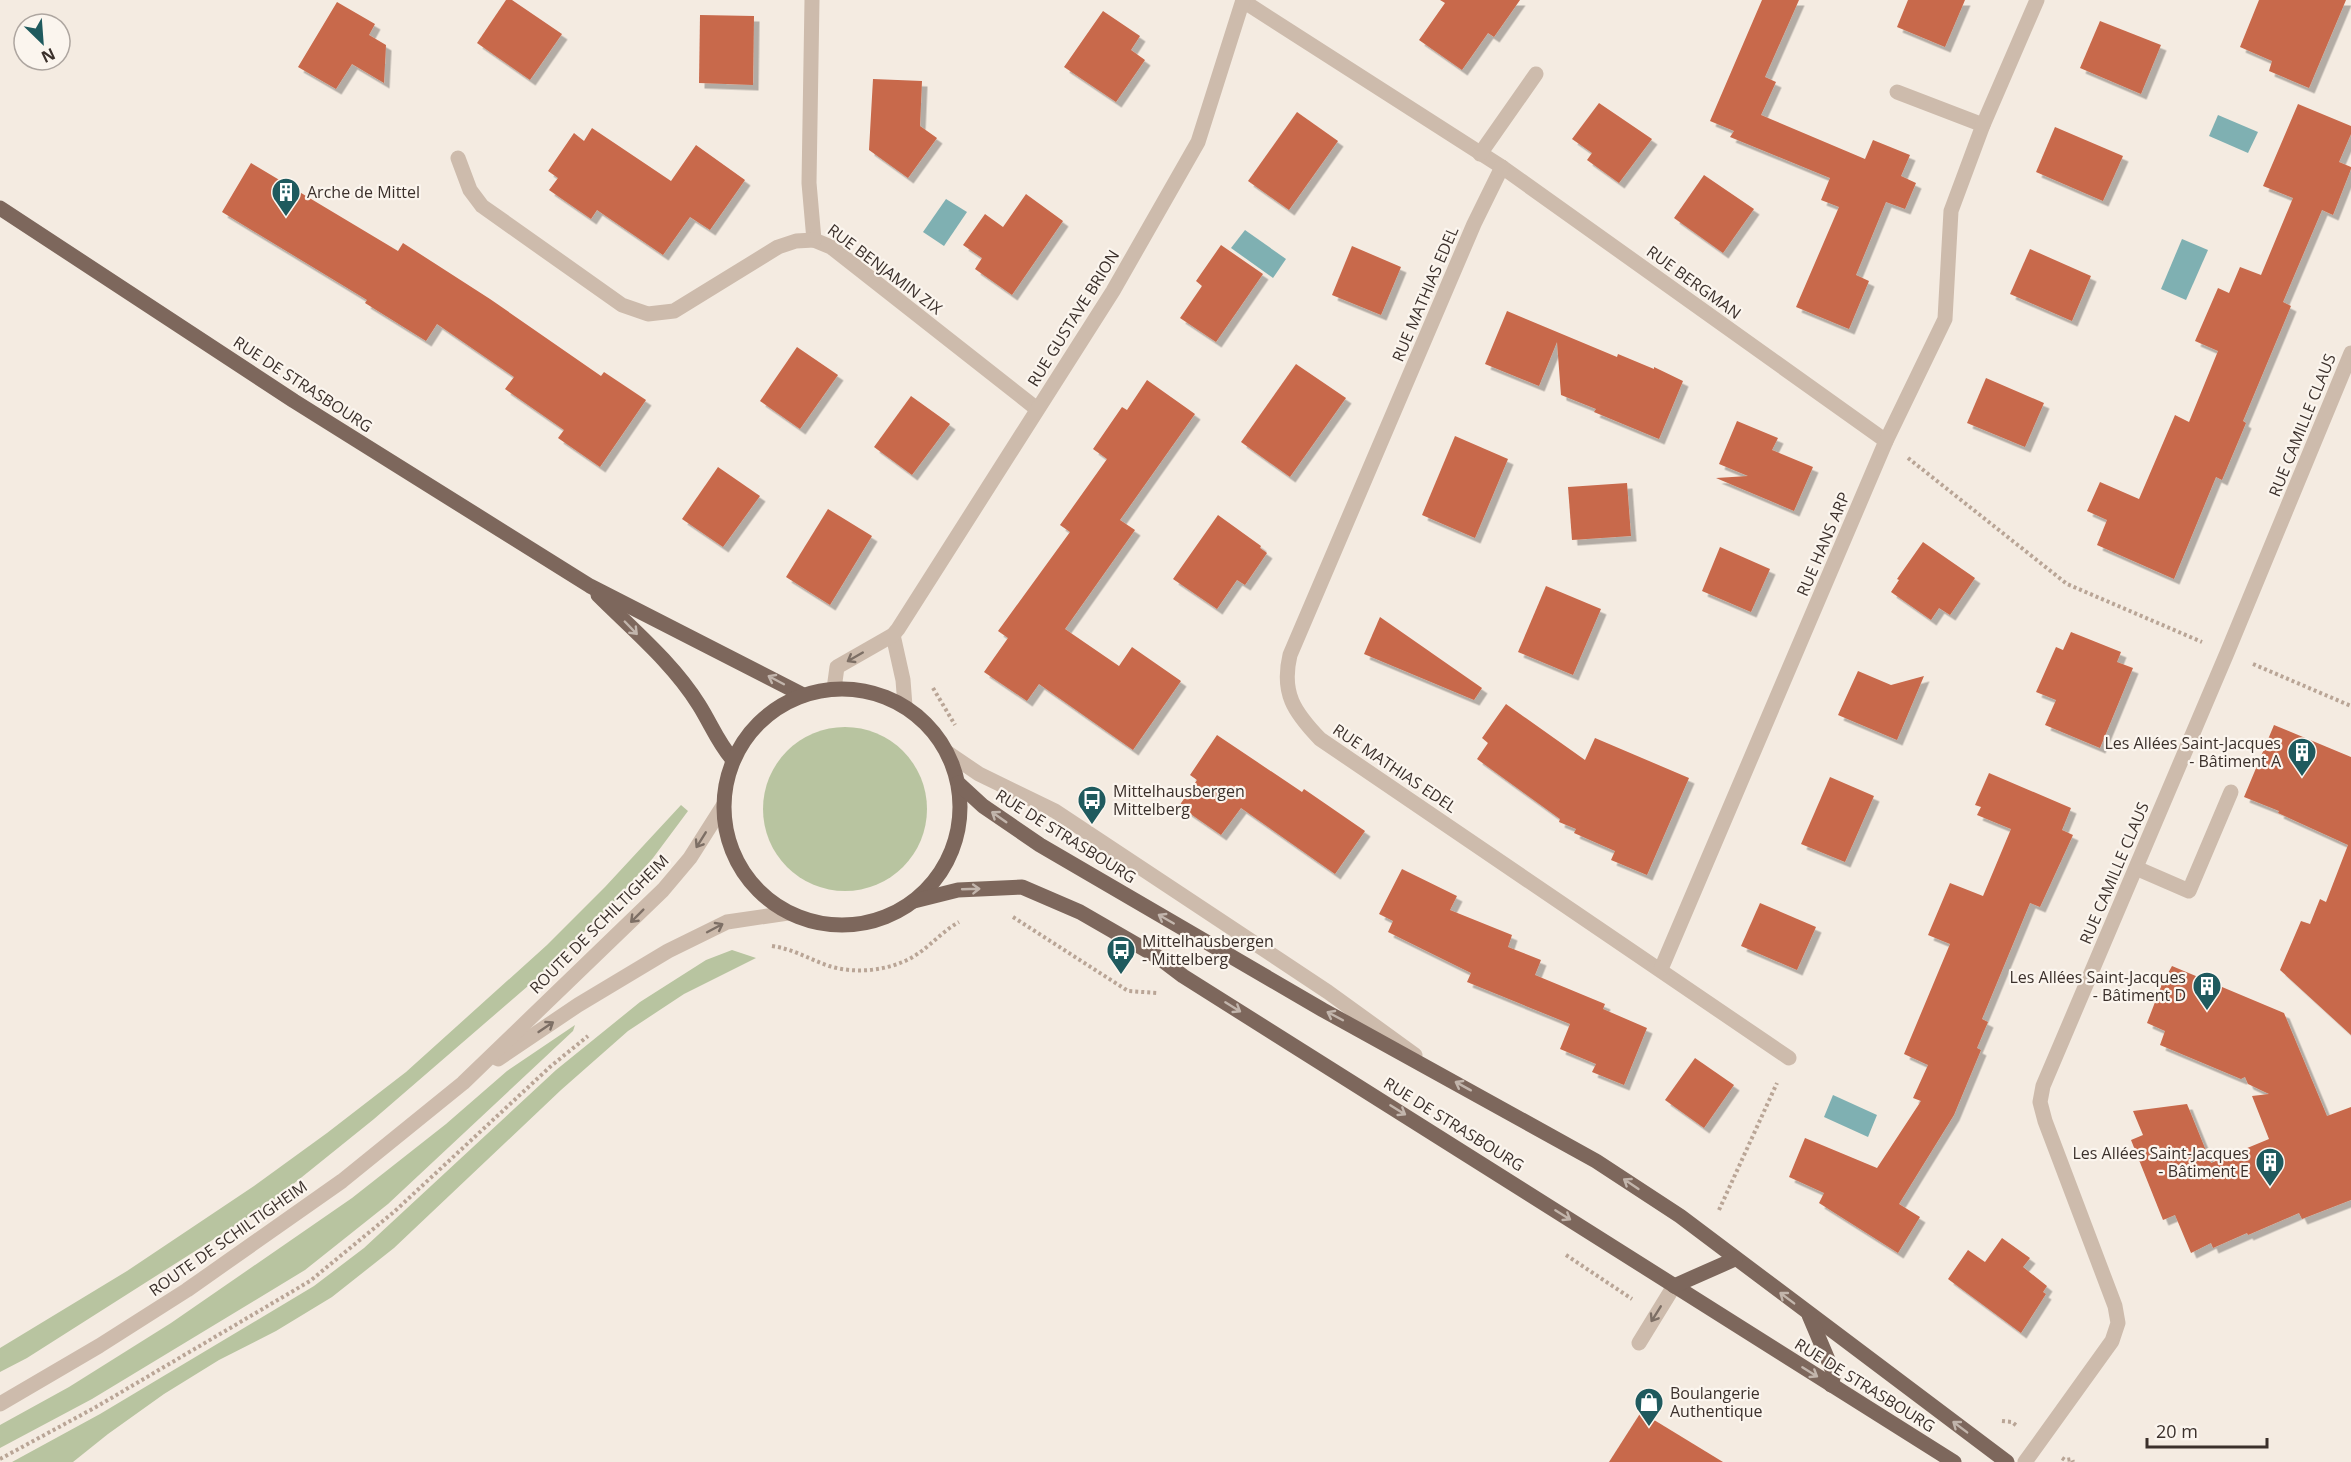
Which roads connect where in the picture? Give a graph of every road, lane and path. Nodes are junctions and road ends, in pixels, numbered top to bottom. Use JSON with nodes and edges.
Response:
{"nodes":[{"id":1,"x":812,"y":0,"type":"edge"},
{"id":2,"x":1243,"y":0,"type":"edge"},
{"id":3,"x":2037,"y":0,"type":"edge"},
{"id":4,"x":1536,"y":74,"type":"dead end"},
{"id":5,"x":1897,"y":92,"type":"dead end"},
{"id":6,"x":1983,"y":125,"type":"junction"},
{"id":7,"x":1480,"y":154,"type":"junction"},
{"id":8,"x":458,"y":158,"type":"dead end"},
{"id":9,"x":1502,"y":167,"type":"junction"},
{"id":10,"x":0,"y":208,"type":"edge"},
{"id":11,"x":814,"y":240,"type":"junction"},
{"id":12,"x":2351,"y":353,"type":"edge"},
{"id":13,"x":1037,"y":409,"type":"junction"},
{"id":14,"x":1886,"y":441,"type":"junction"},
{"id":15,"x":590,"y":586,"type":"junction"},
{"id":16,"x":893,"y":635,"type":"junction"},
{"id":17,"x":2228,"y":653,"type":"junction"},
{"id":18,"x":834,"y":689,"type":"junction"},
{"id":19,"x":803,"y":695,"type":"junction"},
{"id":20,"x":905,"y":706,"type":"junction"},
{"id":21,"x":2351,"y":706,"type":"edge"},
{"id":22,"x":948,"y":753,"type":"junction"},
{"id":23,"x":733,"y":760,"type":"junction"},
{"id":24,"x":958,"y":783,"type":"junction"},
{"id":25,"x":2231,"y":792,"type":"dead end"},
{"id":26,"x":723,"y":806,"type":"junction"},
{"id":27,"x":2136,"y":868,"type":"junction"},
{"id":28,"x":914,"y":901,"type":"junction"},
{"id":29,"x":788,"y":913,"type":"junction"},
{"id":30,"x":1010,"y":915,"type":"dead end"},
{"id":31,"x":966,"y":919,"type":"dead end"},
{"id":32,"x":769,"y":945,"type":"dead end"},
{"id":33,"x":1661,"y":969,"type":"junction"},
{"id":34,"x":1167,"y":994,"type":"dead end"},
{"id":35,"x":594,"y":1031,"type":"dead end"},
{"id":36,"x":1789,"y":1058,"type":"joint"},
{"id":37,"x":1442,"y":1074,"type":"junction"},
{"id":38,"x":463,"y":1083,"type":"junction"},
{"id":39,"x":1716,"y":1215,"type":"dead end"},
{"id":40,"x":1563,"y":1253,"type":"dead end"},
{"id":41,"x":1735,"y":1259,"type":"junction"},
{"id":42,"x":1674,"y":1286,"type":"junction"},
{"id":43,"x":1808,"y":1314,"type":"junction"},
{"id":44,"x":1638,"y":1343,"type":"dead end"},
{"id":45,"x":1830,"y":1385,"type":"junction"},
{"id":46,"x":0,"y":1404,"type":"edge"},
{"id":47,"x":0,"y":1459,"type":"edge"},
{"id":48,"x":2065,"y":1460,"type":"dead end"},
{"id":49,"x":1954,"y":1462,"type":"edge"},
{"id":50,"x":2007,"y":1462,"type":"edge"},
{"id":51,"x":2025,"y":1462,"type":"edge"},
{"id":52,"x":2073,"y":1462,"type":"edge"}],
"edges":[{"from":1,"to":11,"type":"street","name":"RUE BENJAMIN ZIX"},
{"from":2,"to":7,"type":"street","name":"RUE BERGMAN"},
{"from":2,"to":13,"type":"street","name":"RUE GUSTAVE BRION"},
{"from":3,"to":6,"type":"street","name":"RUE HANS ARP"},
{"from":4,"to":7,"type":"street"},
{"from":5,"to":6,"type":"street"},
{"from":6,"to":14,"type":"street","name":"RUE HANS ARP"},
{"from":7,"to":9,"type":"street","name":"RUE BERGMAN"},
{"from":8,"to":11,"type":"street"},
{"from":9,"to":14,"type":"street","name":"RUE BERGMAN"},
{"from":9,"to":33,"type":"street","name":"RUE MATHIAS EDEL"},
{"from":10,"to":15,"type":"main road","name":"RUE DE STRASBOURG"},
{"from":11,"to":13,"type":"street","name":"RUE BENJAMIN ZIX"},
{"from":12,"to":17,"type":"street","name":"RUE CAMILLE CLAUS"},
{"from":13,"to":16,"type":"street","name":"RUE GUSTAVE BRION"},
{"from":14,"to":17,"type":"path"},
{"from":14,"to":33,"type":"street","name":"RUE HANS ARP"},
{"from":19,"to":15,"type":"main road","name":"RUE DE STRASBOURG","one_way":true},
{"from":15,"to":23,"type":"main road","name":"RUE DE STRASBOURG","one_way":true},
{"from":16,"to":18,"type":"street","name":"RUE GUSTAVE BRION","one_way":true},
{"from":16,"to":20,"type":"street"},
{"from":17,"to":21,"type":"path"},
{"from":17,"to":27,"type":"street","name":"RUE CAMILLE CLAUS"},
{"from":18,"to":19,"type":"main road"},
{"from":18,"to":20,"type":"main road"},
{"from":19,"to":23,"type":"main road"},
{"from":20,"to":22,"type":"main road"},
{"from":22,"to":24,"type":"main road"},
{"from":22,"to":37,"type":"street","name":"RUE DE STRASBOURG"},
{"from":23,"to":26,"type":"main road"},
{"from":24,"to":28,"type":"main road"},
{"from":37,"to":24,"type":"main road","name":"RUE DE STRASBOURG","one_way":true},
{"from":25,"to":27,"type":"street"},
{"from":26,"to":29,"type":"main road"},
{"from":26,"to":38,"type":"street","name":"ROUTE DE SCHILTIGHEIM","one_way":true},
{"from":27,"to":51,"type":"street","name":"RUE CAMILLE CLAUS"},
{"from":28,"to":29,"type":"main road"},
{"from":28,"to":42,"type":"main road","name":"RUE DE STRASBOURG","one_way":true},
{"from":38,"to":29,"type":"street","name":"ROUTE DE SCHILTIGHEIM","one_way":true},
{"from":30,"to":34,"type":"path"},
{"from":31,"to":32,"type":"path"},
{"from":33,"to":36,"type":"street","name":"RUE MATHIAS EDEL"},
{"from":35,"to":47,"type":"path"},
{"from":36,"to":39,"type":"path"},
{"from":41,"to":37,"type":"main road","name":"RUE DE STRASBOURG","one_way":true},
{"from":38,"to":46,"type":"street","name":"ROUTE DE SCHILTIGHEIM"},
{"from":40,"to":42,"type":"path"},
{"from":41,"to":42,"type":"main road"},
{"from":43,"to":41,"type":"main road","name":"RUE DE STRASBOURG","one_way":true},
{"from":42,"to":44,"type":"street","one_way":true},
{"from":42,"to":45,"type":"main road","name":"RUE DE STRASBOURG","one_way":true},
{"from":43,"to":45,"type":"main road"},
{"from":50,"to":43,"type":"main road","name":"RUE DE STRASBOURG","one_way":true},
{"from":45,"to":49,"type":"main road","name":"RUE DE STRASBOURG"},
{"from":48,"to":52,"type":"path"}]}
